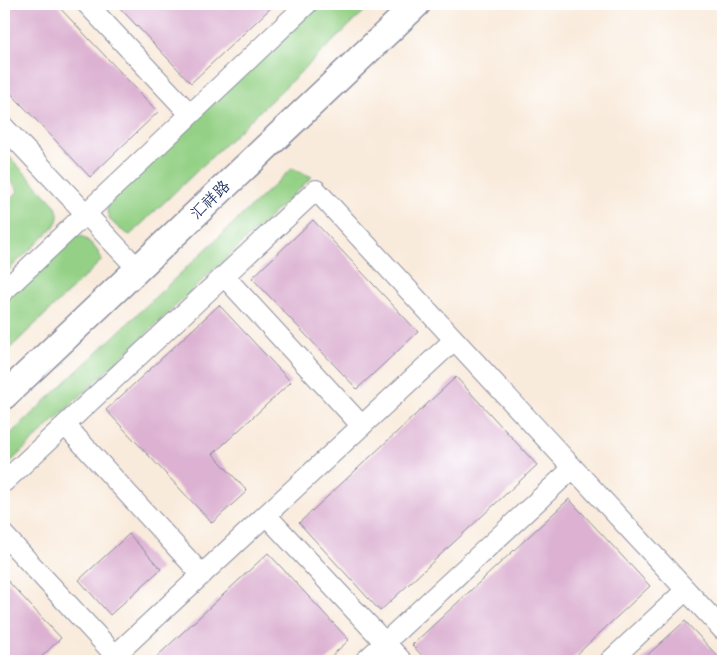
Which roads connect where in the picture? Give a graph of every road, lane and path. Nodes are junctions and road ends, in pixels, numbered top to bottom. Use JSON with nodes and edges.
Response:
{"nodes":[{"id":1,"x":86,"y":4,"type":"edge"},
{"id":2,"x":307,"y":4,"type":"edge"},
{"id":3,"x":417,"y":4,"type":"edge"},
{"id":4,"x":190,"y":114,"type":"junction"},
{"id":5,"x":4,"y":127,"type":"edge"},
{"id":6,"x":85,"y":214,"type":"junction"},
{"id":7,"x":138,"y":269,"type":"junction"},
{"id":8,"x":224,"y":276,"type":"junction"},
{"id":9,"x":4,"y":290,"type":"edge"},
{"id":10,"x":454,"y":340,"type":"junction"},
{"id":11,"x":4,"y":396,"type":"edge"},
{"id":12,"x":64,"y":425,"type":"junction"},
{"id":13,"x":362,"y":426,"type":"junction"},
{"id":14,"x":573,"y":468,"type":"junction"},
{"id":15,"x":4,"y":482,"type":"edge"},
{"id":16,"x":266,"y":515,"type":"junction"},
{"id":17,"x":4,"y":535,"type":"edge"},
{"id":18,"x":202,"y":575,"type":"junction"},
{"id":19,"x":686,"y":590,"type":"junction"},
{"id":20,"x":723,"y":630,"type":"edge"},
{"id":21,"x":385,"y":643,"type":"junction"},
{"id":22,"x":112,"y":658,"type":"edge"},
{"id":23,"x":365,"y":661,"type":"edge"},
{"id":24,"x":402,"y":661,"type":"edge"},
{"id":25,"x":610,"y":661,"type":"edge"}],
"edges":[{"from":1,"to":4,"type":"lane"},
{"from":2,"to":4,"type":"lane"},
{"from":3,"to":7,"type":"main road","name":"汇祥路"},
{"from":4,"to":6,"type":"lane"},
{"from":5,"to":6,"type":"lane"},
{"from":6,"to":7,"type":"lane"},
{"from":6,"to":9,"type":"lane"},
{"from":7,"to":11,"type":"main road","name":"汇祥路"},
{"from":8,"to":10,"type":"lane"},
{"from":8,"to":12,"type":"lane"},
{"from":8,"to":13,"type":"lane"},
{"from":10,"to":13,"type":"lane"},
{"from":10,"to":14,"type":"lane"},
{"from":12,"to":15,"type":"lane"},
{"from":12,"to":18,"type":"lane"},
{"from":13,"to":16,"type":"lane"},
{"from":14,"to":19,"type":"lane"},
{"from":14,"to":21,"type":"lane"},
{"from":16,"to":18,"type":"lane"},
{"from":16,"to":21,"type":"lane"},
{"from":17,"to":22,"type":"lane"},
{"from":18,"to":22,"type":"lane"},
{"from":19,"to":20,"type":"lane"},
{"from":19,"to":25,"type":"lane"},
{"from":21,"to":23,"type":"lane"},
{"from":21,"to":24,"type":"lane"}]}
